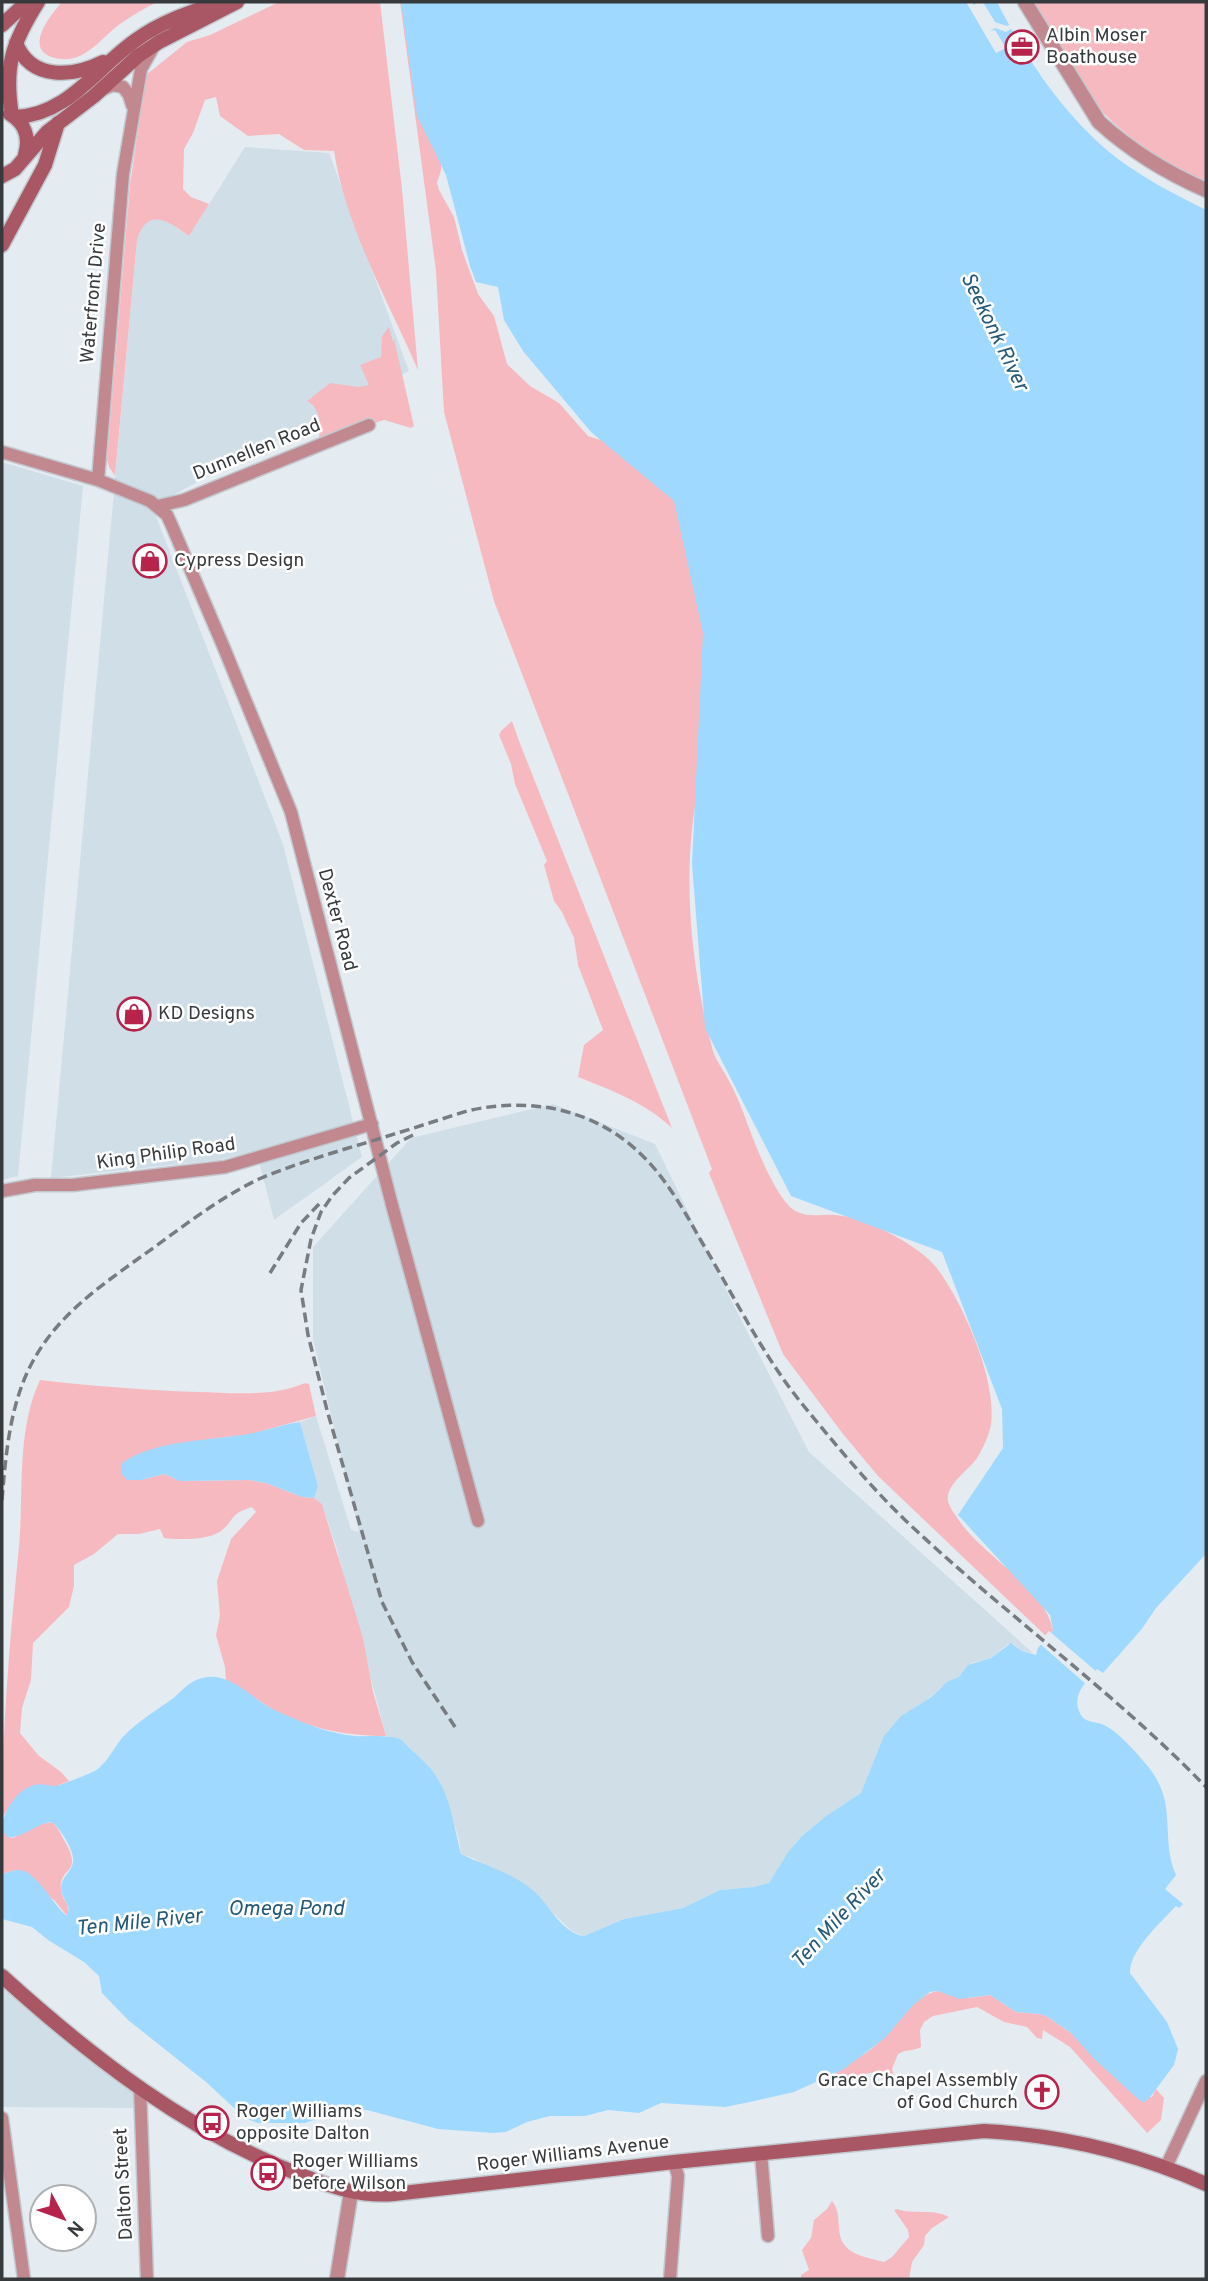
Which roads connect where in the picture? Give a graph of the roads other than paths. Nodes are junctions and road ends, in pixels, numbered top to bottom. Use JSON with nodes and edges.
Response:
{"nodes":[{"id":1,"x":26,"y":2,"type":"edge"},
{"id":2,"x":38,"y":2,"type":"edge"},
{"id":3,"x":222,"y":2,"type":"edge"},
{"id":4,"x":236,"y":2,"type":"edge"},
{"id":5,"x":1025,"y":2,"type":"edge"},
{"id":6,"x":2,"y":25,"type":"edge"},
{"id":7,"x":16,"y":43,"type":"junction"},
{"id":8,"x":154,"y":45,"type":"junction"},
{"id":9,"x":120,"y":53,"type":"junction"},
{"id":10,"x":100,"y":91,"type":"junction"},
{"id":11,"x":132,"y":109,"type":"junction"},
{"id":12,"x":10,"y":114,"type":"edge"},
{"id":13,"x":59,"y":122,"type":"junction"},
{"id":14,"x":25,"y":155,"type":"junction"},
{"id":15,"x":15,"y":169,"type":"junction"},
{"id":16,"x":2,"y":176,"type":"edge"},
{"id":17,"x":2,"y":186,"type":"edge"},
{"id":18,"x":1206,"y":190,"type":"edge"},
{"id":19,"x":2,"y":245,"type":"edge"},
{"id":20,"x":369,"y":425,"type":"dead end"},
{"id":21,"x":2,"y":452,"type":"edge"},
{"id":22,"x":98,"y":480,"type":"junction"},
{"id":23,"x":158,"y":506,"type":"junction"},
{"id":24,"x":372,"y":1124,"type":"junction"},
{"id":25,"x":2,"y":1191,"type":"edge"},
{"id":26,"x":478,"y":1521,"type":"dead end"},
{"id":27,"x":2,"y":1976,"type":"edge"},
{"id":28,"x":1206,"y":2081,"type":"edge"},
{"id":29,"x":140,"y":2087,"type":"junction"},
{"id":30,"x":2,"y":2118,"type":"edge"},
{"id":31,"x":761,"y":2153,"type":"junction"},
{"id":32,"x":674,"y":2162,"type":"junction"},
{"id":33,"x":1166,"y":2166,"type":"junction"},
{"id":34,"x":1206,"y":2183,"type":"edge"},
{"id":35,"x":351,"y":2192,"type":"junction"},
{"id":36,"x":768,"y":2236,"type":"dead end"},
{"id":37,"x":24,"y":2279,"type":"edge"},
{"id":38,"x":148,"y":2279,"type":"edge"},
{"id":39,"x":337,"y":2279,"type":"edge"},
{"id":40,"x":670,"y":2279,"type":"edge"}],
"edges":[{"from":1,"to":6,"type":"main road"},
{"from":2,"to":7,"type":"main road"},
{"from":3,"to":9,"type":"main road"},
{"from":4,"to":8,"type":"main road"},
{"from":5,"to":18,"type":"street"},
{"from":7,"to":9,"type":"main road"},
{"from":7,"to":12,"type":"main road"},
{"from":8,"to":10,"type":"main road"},
{"from":8,"to":11,"type":"street","name":"Waterfront Drive"},
{"from":9,"to":12,"type":"main road"},
{"from":10,"to":11,"type":"street"},
{"from":10,"to":13,"type":"main road"},
{"from":11,"to":22,"type":"street","name":"Waterfront Drive"},
{"from":12,"to":14,"type":"main road"},
{"from":13,"to":14,"type":"main road"},
{"from":13,"to":19,"type":"main road"},
{"from":14,"to":15,"type":"main road"},
{"from":15,"to":16,"type":"main road"},
{"from":15,"to":17,"type":"main road"},
{"from":20,"to":23,"type":"street","name":"Dunnellen Road"},
{"from":21,"to":22,"type":"street"},
{"from":22,"to":23,"type":"street"},
{"from":23,"to":24,"type":"street","name":"Dexter Road"},
{"from":24,"to":25,"type":"street","name":"King Philip Road"},
{"from":24,"to":26,"type":"street","name":"Dexter Road"},
{"from":27,"to":29,"type":"main road","name":"Roger Williams Avenue"},
{"from":28,"to":33,"type":"street"},
{"from":29,"to":35,"type":"main road","name":"Roger Williams Avenue"},
{"from":29,"to":38,"type":"street","name":"Dalton Street"},
{"from":30,"to":37,"type":"street"},
{"from":31,"to":32,"type":"main road","name":"Roger Williams Avenue"},
{"from":31,"to":33,"type":"main road","name":"Roger Williams Avenue"},
{"from":31,"to":36,"type":"street"},
{"from":32,"to":35,"type":"main road","name":"Roger Williams Avenue"},
{"from":32,"to":40,"type":"street"},
{"from":33,"to":34,"type":"main road","name":"Roger Williams Avenue"},
{"from":35,"to":39,"type":"street"}]}
